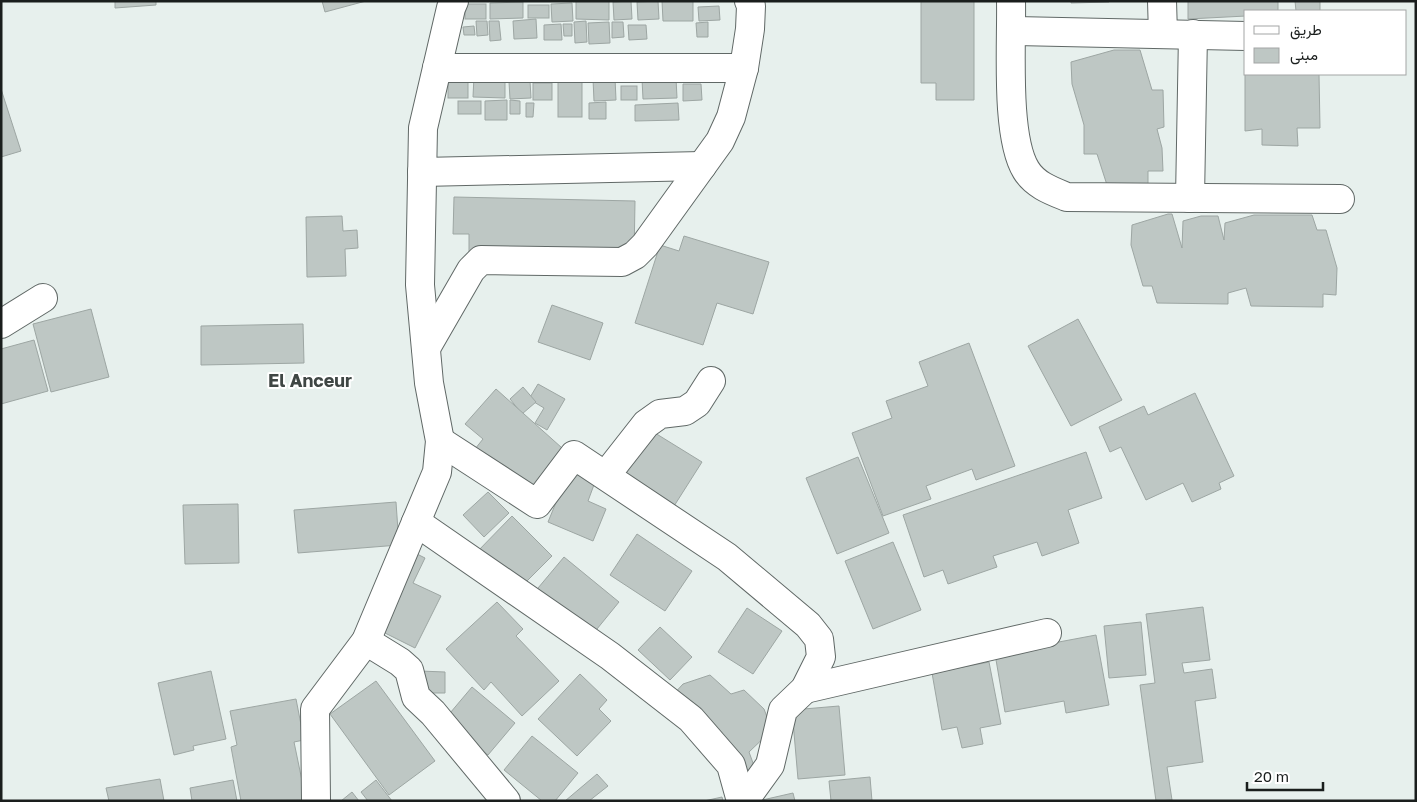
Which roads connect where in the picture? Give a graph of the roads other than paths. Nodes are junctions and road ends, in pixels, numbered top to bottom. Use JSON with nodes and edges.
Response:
{"nodes":[{"id":1,"x":454,"y":1,"type":"edge"},
{"id":2,"x":749,"y":1,"type":"edge"},
{"id":3,"x":1011,"y":1,"type":"edge"},
{"id":4,"x":1162,"y":1,"type":"edge"},
{"id":5,"x":1012,"y":31,"type":"junction"},
{"id":6,"x":1163,"y":34,"type":"junction"},
{"id":7,"x":1193,"y":34,"type":"junction"},
{"id":8,"x":1244,"y":36,"type":"edge"},
{"id":9,"x":437,"y":68,"type":"junction"},
{"id":10,"x":744,"y":68,"type":"junction"},
{"id":11,"x":702,"y":166,"type":"junction"},
{"id":12,"x":422,"y":172,"type":"junction"},
{"id":13,"x":1190,"y":198,"type":"junction"},
{"id":14,"x":1340,"y":199,"type":"dead end"},
{"id":15,"x":42,"y":298,"type":"dead end"},
{"id":16,"x":1,"y":324,"type":"edge"},
{"id":17,"x":426,"y":348,"type":"junction"},
{"id":18,"x":711,"y":381,"type":"dead end"},
{"id":19,"x":440,"y":441,"type":"junction"},
{"id":20,"x":606,"y":475,"type":"junction"},
{"id":21,"x":416,"y":522,"type":"junction"},
{"id":22,"x":1047,"y":633,"type":"dead end"},
{"id":23,"x":366,"y":642,"type":"junction"},
{"id":24,"x":805,"y":689,"type":"junction"},
{"id":25,"x":316,"y":801,"type":"edge"},
{"id":26,"x":506,"y":801,"type":"edge"},
{"id":27,"x":742,"y":801,"type":"edge"}],
"edges":[{"from":1,"to":9,"type":"street"},
{"from":2,"to":10,"type":"street"},
{"from":3,"to":5,"type":"street"},
{"from":4,"to":6,"type":"street"},
{"from":5,"to":6,"type":"street"},
{"from":5,"to":13,"type":"street"},
{"from":6,"to":7,"type":"street"},
{"from":7,"to":8,"type":"street"},
{"from":7,"to":13,"type":"street"},
{"from":9,"to":10,"type":"street"},
{"from":9,"to":12,"type":"street"},
{"from":10,"to":11,"type":"street"},
{"from":11,"to":12,"type":"street"},
{"from":11,"to":17,"type":"street"},
{"from":12,"to":17,"type":"street"},
{"from":13,"to":14,"type":"street"},
{"from":15,"to":16,"type":"street"},
{"from":17,"to":19,"type":"street"},
{"from":18,"to":20,"type":"street"},
{"from":19,"to":20,"type":"street"},
{"from":19,"to":21,"type":"street"},
{"from":20,"to":24,"type":"street"},
{"from":21,"to":23,"type":"street"},
{"from":21,"to":27,"type":"street"},
{"from":22,"to":24,"type":"street"},
{"from":23,"to":25,"type":"street"},
{"from":23,"to":26,"type":"street"},
{"from":24,"to":27,"type":"street"}]}
